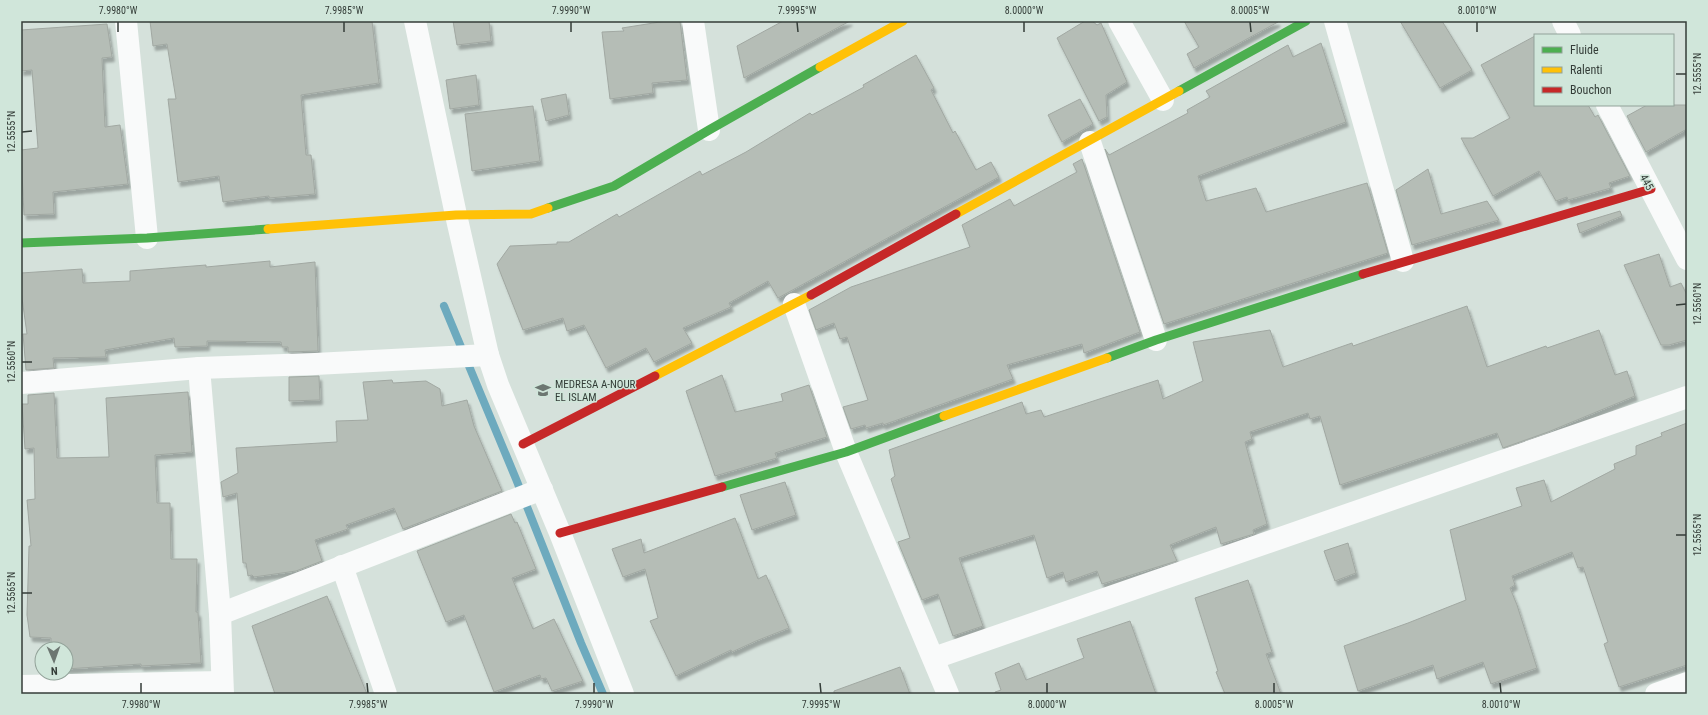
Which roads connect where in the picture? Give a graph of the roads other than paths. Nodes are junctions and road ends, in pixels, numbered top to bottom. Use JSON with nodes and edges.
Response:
{"nodes":[{"id":1,"x":126,"y":21,"type":"edge"},
{"id":2,"x":415,"y":21,"type":"edge"},
{"id":3,"x":693,"y":21,"type":"edge"},
{"id":4,"x":903,"y":21,"type":"edge"},
{"id":5,"x":1119,"y":21,"type":"edge"},
{"id":6,"x":1306,"y":21,"type":"edge"},
{"id":7,"x":1335,"y":21,"type":"edge"},
{"id":8,"x":1563,"y":21,"type":"edge"},
{"id":9,"x":1570,"y":34,"type":"edge"},
{"id":10,"x":1163,"y":100,"type":"junction"},
{"id":11,"x":1608,"y":106,"type":"edge"},
{"id":12,"x":709,"y":130,"type":"junction"},
{"id":13,"x":1090,"y":142,"type":"junction"},
{"id":14,"x":1651,"y":189,"type":"junction"},
{"id":15,"x":456,"y":215,"type":"junction"},
{"id":16,"x":147,"y":238,"type":"junction"},
{"id":17,"x":21,"y":243,"type":"edge"},
{"id":18,"x":1687,"y":260,"type":"edge"},
{"id":19,"x":1402,"y":261,"type":"junction"},
{"id":20,"x":794,"y":304,"type":"junction"},
{"id":21,"x":1156,"y":340,"type":"junction"},
{"id":22,"x":488,"y":354,"type":"junction"},
{"id":23,"x":199,"y":368,"type":"junction"},
{"id":24,"x":21,"y":383,"type":"edge"},
{"id":25,"x":1687,"y":397,"type":"edge"},
{"id":26,"x":523,"y":444,"type":"junction"},
{"id":27,"x":846,"y":452,"type":"junction"},
{"id":28,"x":542,"y":489,"type":"junction"},
{"id":29,"x":560,"y":533,"type":"junction"},
{"id":30,"x":342,"y":566,"type":"junction"},
{"id":31,"x":220,"y":614,"type":"junction"},
{"id":32,"x":934,"y":658,"type":"junction"},
{"id":33,"x":21,"y":683,"type":"edge"},
{"id":34,"x":21,"y":686,"type":"edge"},
{"id":35,"x":222,"y":688,"type":"edge"},
{"id":36,"x":1685,"y":688,"type":"edge"},
{"id":37,"x":21,"y":694,"type":"edge"},
{"id":38,"x":386,"y":694,"type":"edge"},
{"id":39,"x":623,"y":694,"type":"edge"},
{"id":40,"x":948,"y":694,"type":"edge"},
{"id":41,"x":1656,"y":694,"type":"edge"}],
"edges":[{"from":1,"to":16,"type":"street"},
{"from":2,"to":15,"type":"street"},
{"from":3,"to":12,"type":"street"},
{"from":4,"to":12,"type":"street"},
{"from":5,"to":10,"type":"street"},
{"from":6,"to":10,"type":"street"},
{"from":7,"to":19,"type":"street"},
{"from":8,"to":9,"type":"street"},
{"from":10,"to":13,"type":"street"},
{"from":11,"to":14,"type":"street","name":"445"},
{"from":12,"to":15,"type":"street"},
{"from":13,"to":20,"type":"street"},
{"from":13,"to":21,"type":"street"},
{"from":14,"to":18,"type":"street","name":"445"},
{"from":14,"to":19,"type":"street"},
{"from":15,"to":16,"type":"street"},
{"from":15,"to":22,"type":"street"},
{"from":16,"to":17,"type":"street"},
{"from":19,"to":21,"type":"street"},
{"from":20,"to":26,"type":"street"},
{"from":20,"to":27,"type":"street"},
{"from":21,"to":27,"type":"street"},
{"from":22,"to":23,"type":"street"},
{"from":22,"to":26,"type":"street"},
{"from":23,"to":24,"type":"street"},
{"from":23,"to":31,"type":"street"},
{"from":25,"to":32,"type":"street"},
{"from":26,"to":28,"type":"street"},
{"from":27,"to":29,"type":"street"},
{"from":27,"to":32,"type":"street"},
{"from":28,"to":29,"type":"street"},
{"from":28,"to":30,"type":"street"},
{"from":29,"to":39,"type":"street"},
{"from":30,"to":31,"type":"street"},
{"from":30,"to":38,"type":"street"},
{"from":31,"to":35,"type":"street"},
{"from":32,"to":40,"type":"street"},
{"from":33,"to":34,"type":"street"},
{"from":34,"to":35,"type":"street"},
{"from":34,"to":37,"type":"street"},
{"from":36,"to":41,"type":"street"}]}
